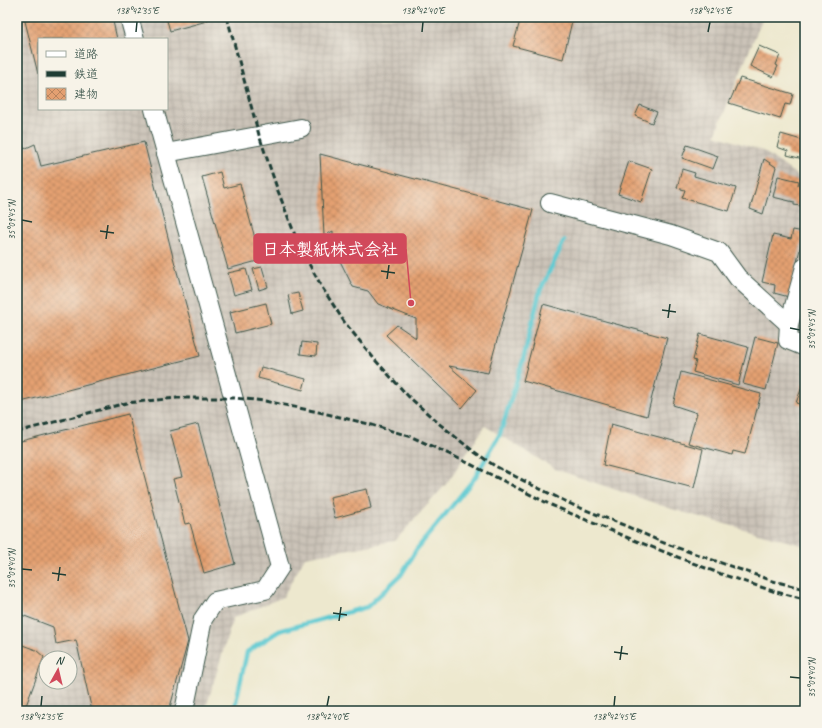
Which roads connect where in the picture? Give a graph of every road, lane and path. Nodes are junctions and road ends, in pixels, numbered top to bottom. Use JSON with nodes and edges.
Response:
{"nodes":[{"id":1,"x":129,"y":17,"type":"edge"},
{"id":2,"x":135,"y":38,"type":"edge"},
{"id":3,"x":154,"y":110,"type":"edge"},
{"id":4,"x":301,"y":128,"type":"dead end"},
{"id":5,"x":166,"y":153,"type":"junction"},
{"id":6,"x":550,"y":203,"type":"dead end"},
{"id":7,"x":805,"y":267,"type":"edge"},
{"id":8,"x":789,"y":324,"type":"junction"},
{"id":9,"x":805,"y":347,"type":"edge"},
{"id":10,"x":184,"y":711,"type":"edge"}],
"edges":[{"from":1,"to":2,"type":"street"},
{"from":3,"to":5,"type":"street"},
{"from":4,"to":5,"type":"street"},
{"from":5,"to":10,"type":"street"},
{"from":6,"to":8,"type":"street"},
{"from":7,"to":8,"type":"street"},
{"from":8,"to":9,"type":"street"}]}
